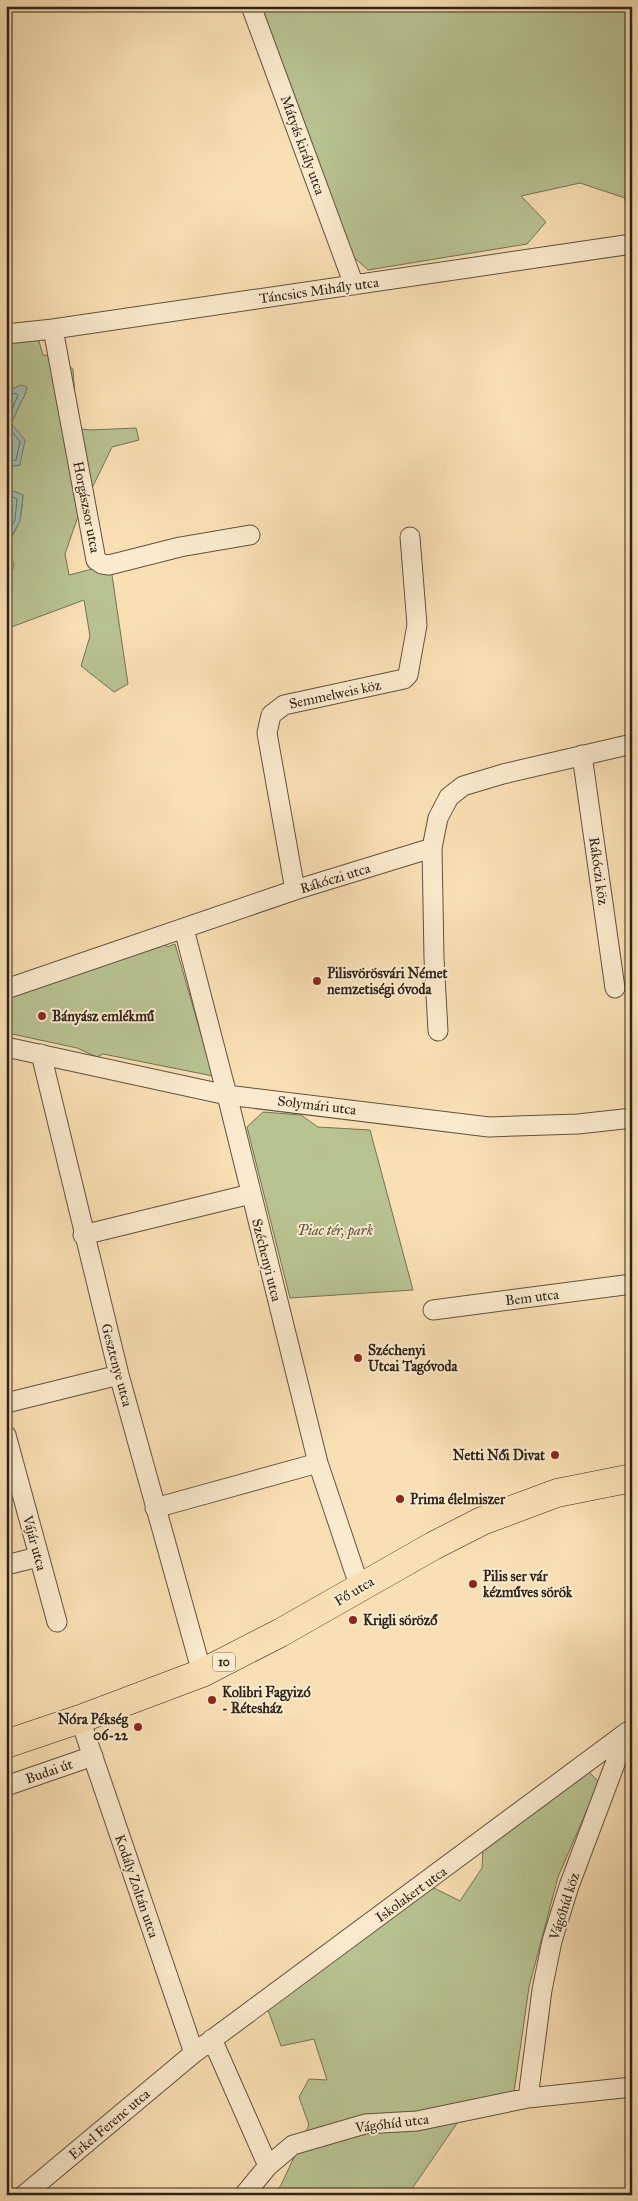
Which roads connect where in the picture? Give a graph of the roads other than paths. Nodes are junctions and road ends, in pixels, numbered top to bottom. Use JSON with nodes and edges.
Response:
{"nodes":[{"id":1,"x":251,"y":6,"type":"edge"},
{"id":2,"x":632,"y":244,"type":"edge"},
{"id":3,"x":354,"y":285,"type":"junction"},
{"id":4,"x":53,"y":329,"type":"junction"},
{"id":5,"x":6,"y":334,"type":"edge"},
{"id":6,"x":250,"y":535,"type":"dead end"},
{"id":7,"x":410,"y":537,"type":"dead end"},
{"id":8,"x":632,"y":744,"type":"edge"},
{"id":9,"x":582,"y":755,"type":"junction"},
{"id":10,"x":432,"y":848,"type":"junction"},
{"id":11,"x":295,"y":890,"type":"junction"},
{"id":12,"x":184,"y":929,"type":"junction"},
{"id":13,"x":6,"y":988,"type":"edge"},
{"id":14,"x":616,"y":988,"type":"dead end"},
{"id":15,"x":438,"y":1031,"type":"dead end"},
{"id":16,"x":6,"y":1046,"type":"edge"},
{"id":17,"x":41,"y":1054,"type":"junction"},
{"id":18,"x":227,"y":1095,"type":"junction"},
{"id":19,"x":632,"y":1118,"type":"edge"},
{"id":20,"x":251,"y":1194,"type":"junction"},
{"id":21,"x":83,"y":1235,"type":"junction"},
{"id":22,"x":632,"y":1284,"type":"edge"},
{"id":23,"x":433,"y":1310,"type":"dead end"},
{"id":24,"x":119,"y":1375,"type":"junction"},
{"id":25,"x":6,"y":1403,"type":"edge"},
{"id":26,"x":6,"y":1435,"type":"edge"},
{"id":27,"x":318,"y":1464,"type":"junction"},
{"id":28,"x":632,"y":1478,"type":"edge"},
{"id":29,"x":155,"y":1508,"type":"junction"},
{"id":30,"x":38,"y":1556,"type":"junction"},
{"id":31,"x":6,"y":1565,"type":"edge"},
{"id":32,"x":360,"y":1588,"type":"junction"},
{"id":33,"x":57,"y":1622,"type":"dead end"},
{"id":34,"x":202,"y":1673,"type":"junction"},
{"id":35,"x":80,"y":1719,"type":"junction"},
{"id":36,"x":629,"y":1727,"type":"edge"},
{"id":37,"x":6,"y":1744,"type":"edge"},
{"id":38,"x":93,"y":1756,"type":"junction"},
{"id":39,"x":6,"y":1786,"type":"edge"},
{"id":40,"x":212,"y":2039,"type":"junction"},
{"id":41,"x":194,"y":2053,"type":"junction"},
{"id":42,"x":632,"y":2087,"type":"edge"},
{"id":43,"x":528,"y":2098,"type":"junction"},
{"id":44,"x":268,"y":2166,"type":"junction"},
{"id":45,"x":24,"y":2195,"type":"edge"},
{"id":46,"x":244,"y":2195,"type":"edge"}],
"edges":[{"from":1,"to":3,"type":"street","name":"Mátyás király utca"},
{"from":2,"to":3,"type":"street","name":"Táncsics Mihály utca"},
{"from":3,"to":4,"type":"street","name":"Táncsics Mihály utca"},
{"from":4,"to":5,"type":"street","name":"Táncsics Mihály utca"},
{"from":4,"to":6,"type":"street","name":"Horgászsor utca"},
{"from":7,"to":11,"type":"street","name":"Semmelweis köz"},
{"from":8,"to":9,"type":"street"},
{"from":9,"to":10,"type":"street"},
{"from":9,"to":14,"type":"street","name":"Rákóczi köz"},
{"from":10,"to":11,"type":"street","name":"Rákóczi utca"},
{"from":10,"to":15,"type":"street"},
{"from":11,"to":12,"type":"street","name":"Rákóczi utca"},
{"from":12,"to":13,"type":"street","name":"Rákóczi utca"},
{"from":12,"to":18,"type":"street","name":"Széchenyi utca"},
{"from":16,"to":17,"type":"street","name":"Solymári utca"},
{"from":17,"to":18,"type":"street","name":"Solymári utca"},
{"from":17,"to":21,"type":"street","name":"Gesztenye utca"},
{"from":18,"to":19,"type":"street","name":"Solymári utca"},
{"from":18,"to":20,"type":"street","name":"Széchenyi utca"},
{"from":20,"to":21,"type":"street"},
{"from":20,"to":27,"type":"street","name":"Széchenyi utca"},
{"from":21,"to":24,"type":"street","name":"Gesztenye utca"},
{"from":22,"to":23,"type":"street","name":"Bem utca"},
{"from":24,"to":25,"type":"street"},
{"from":24,"to":29,"type":"street","name":"Gesztenye utca"},
{"from":26,"to":30,"type":"street","name":"Vájár utca"},
{"from":27,"to":29,"type":"street"},
{"from":27,"to":32,"type":"street","name":"Széchenyi utca"},
{"from":28,"to":32,"type":"main road","name":"Fő utca","number":"10"},
{"from":29,"to":34,"type":"street","name":"Gesztenye utca"},
{"from":30,"to":31,"type":"street"},
{"from":30,"to":33,"type":"street","name":"Vájár utca"},
{"from":32,"to":34,"type":"main road","name":"Fő utca","number":"10"},
{"from":34,"to":35,"type":"main road","name":"Fő utca","number":"10"},
{"from":35,"to":37,"type":"main road","number":"10"},
{"from":35,"to":38,"type":"street","name":"Kodály Zoltán utca"},
{"from":36,"to":40,"type":"street","name":"Iskolakert utca"},
{"from":36,"to":43,"type":"street","name":"Vágóhíd köz"},
{"from":38,"to":39,"type":"street","name":"Budai út"},
{"from":38,"to":41,"type":"street","name":"Kodály Zoltán utca"},
{"from":40,"to":41,"type":"street","name":"Iskolakert utca"},
{"from":40,"to":44,"type":"street"},
{"from":41,"to":45,"type":"street","name":"Erkel Ferenc utca"},
{"from":42,"to":43,"type":"street","name":"Vágóhíd utca"},
{"from":43,"to":44,"type":"street","name":"Vágóhíd utca"},
{"from":44,"to":46,"type":"street","name":"Vágóhíd utca"}]}
